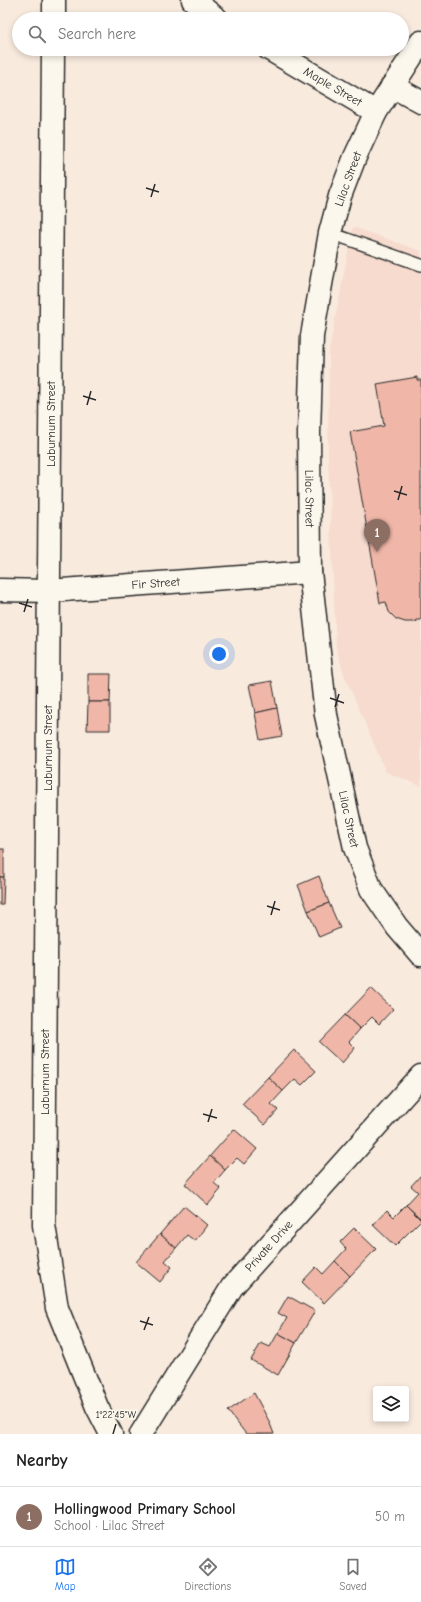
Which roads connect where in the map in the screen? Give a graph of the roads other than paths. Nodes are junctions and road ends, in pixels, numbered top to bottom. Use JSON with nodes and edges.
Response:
{"nodes":[{"id":1,"x":54,"y":0,"type":"edge"},
{"id":2,"x":193,"y":0,"type":"edge"},
{"id":3,"x":54,"y":12,"type":"edge"},
{"id":4,"x":208,"y":12,"type":"edge"},
{"id":5,"x":421,"y":42,"type":"edge"},
{"id":6,"x":54,"y":56,"type":"edge"},
{"id":7,"x":281,"y":56,"type":"edge"},
{"id":8,"x":392,"y":86,"type":"junction"},
{"id":9,"x":421,"y":102,"type":"edge"},
{"id":10,"x":376,"y":112,"type":"junction"},
{"id":11,"x":330,"y":233,"type":"junction"},
{"id":12,"x":421,"y":265,"type":"edge"},
{"id":13,"x":310,"y":572,"type":"junction"},
{"id":14,"x":0,"y":590,"type":"edge"},
{"id":15,"x":49,"y":591,"type":"junction"},
{"id":16,"x":421,"y":955,"type":"edge"},
{"id":17,"x":421,"y":1076,"type":"edge"},
{"id":18,"x":111,"y":1434,"type":"edge"},
{"id":19,"x":141,"y":1434,"type":"edge"}],
"edges":[{"from":1,"to":3,"type":"street"},
{"from":2,"to":4,"type":"street"},
{"from":5,"to":8,"type":"street","name":"Lilac Street"},
{"from":6,"to":15,"type":"street","name":"Laburnum Street"},
{"from":7,"to":10,"type":"street","name":"Maple Street"},
{"from":8,"to":9,"type":"street"},
{"from":8,"to":10,"type":"street","name":"Lilac Street"},
{"from":10,"to":11,"type":"street","name":"Lilac Street"},
{"from":11,"to":12,"type":"lane"},
{"from":11,"to":13,"type":"street","name":"Lilac Street"},
{"from":13,"to":15,"type":"street","name":"Fir Street"},
{"from":13,"to":16,"type":"street","name":"Lilac Street"},
{"from":14,"to":15,"type":"street","name":"Fir Street"},
{"from":15,"to":18,"type":"street","name":"Laburnum Street"},
{"from":17,"to":19,"type":"street","name":"Private Drive"}]}
